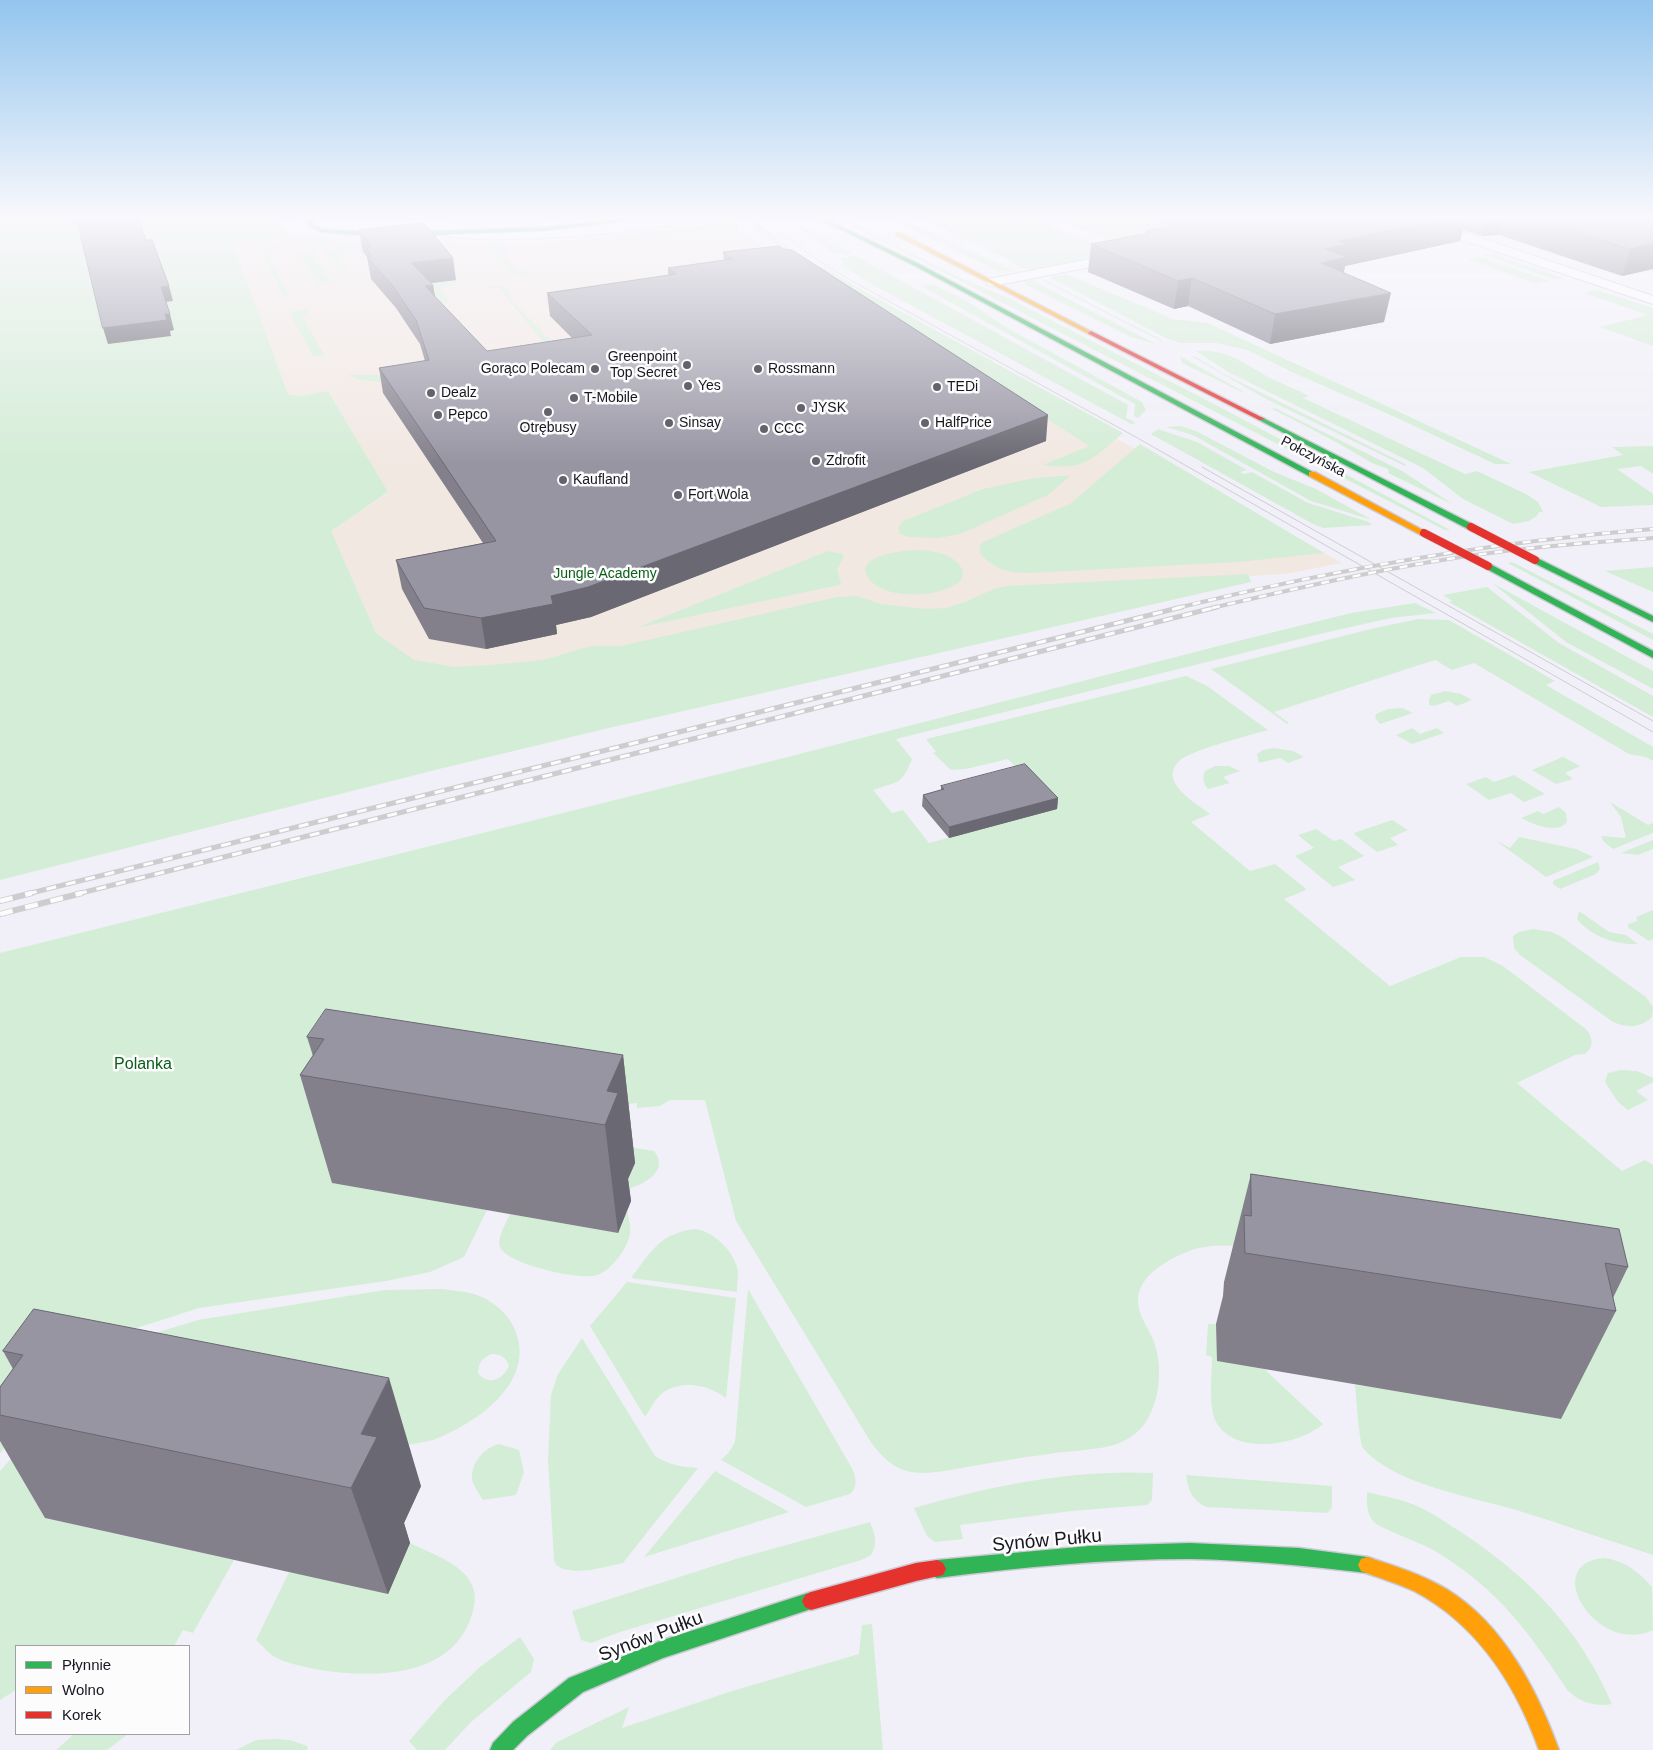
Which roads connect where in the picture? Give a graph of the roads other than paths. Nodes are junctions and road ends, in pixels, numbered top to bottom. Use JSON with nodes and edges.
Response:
{"nodes":[{"id":1,"x":984,"y":301,"type":"edge"},
{"id":2,"x":1029,"y":301,"type":"edge"},
{"id":3,"x":1653,"y":619,"type":"edge"},
{"id":4,"x":1653,"y":655,"type":"edge"},
{"id":5,"x":500,"y":1750,"type":"edge"},
{"id":6,"x":1549,"y":1750,"type":"edge"}],
"edges":[{"from":1,"to":4,"type":"main road","name":"Połczyńska","bridge":true},
{"from":2,"to":3,"type":"main road","name":"Połczyńska","bridge":true},
{"from":5,"to":6,"type":"main road","name":"Synów Pułku"}]}
